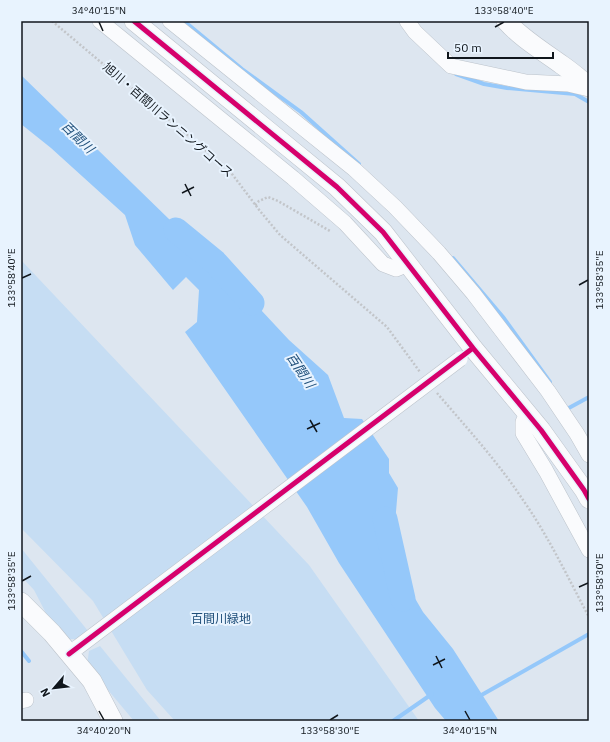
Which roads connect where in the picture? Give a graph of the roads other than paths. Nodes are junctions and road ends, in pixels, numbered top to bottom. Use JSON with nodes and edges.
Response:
{"nodes":[{"id":1,"x":100,"y":21,"type":"edge"},
{"id":2,"x":134,"y":21,"type":"edge"},
{"id":3,"x":170,"y":21,"type":"edge"},
{"id":4,"x":408,"y":21,"type":"edge"},
{"id":5,"x":506,"y":21,"type":"edge"},
{"id":6,"x":589,"y":87,"type":"edge"},
{"id":7,"x":408,"y":264,"type":"junction"},
{"id":8,"x":466,"y":354,"type":"junction"},
{"id":9,"x":527,"y":414,"type":"junction"},
{"id":10,"x":589,"y":455,"type":"edge"},
{"id":11,"x":589,"y":499,"type":"edge"},
{"id":12,"x":589,"y":550,"type":"edge"},
{"id":13,"x":21,"y":602,"type":"edge"},
{"id":14,"x":74,"y":651,"type":"junction"},
{"id":15,"x":113,"y":721,"type":"edge"}],
"edges":[{"from":1,"to":7,"type":"street"},
{"from":2,"to":7,"type":"street"},
{"from":3,"to":10,"type":"street"},
{"from":4,"to":6,"type":"street"},
{"from":5,"to":6,"type":"street"},
{"from":7,"to":8,"type":"street"},
{"from":8,"to":9,"type":"street"},
{"from":8,"to":14,"type":"street","bridge":true},
{"from":9,"to":11,"type":"street"},
{"from":9,"to":12,"type":"street"},
{"from":13,"to":14,"type":"street"},
{"from":14,"to":15,"type":"street"}]}
